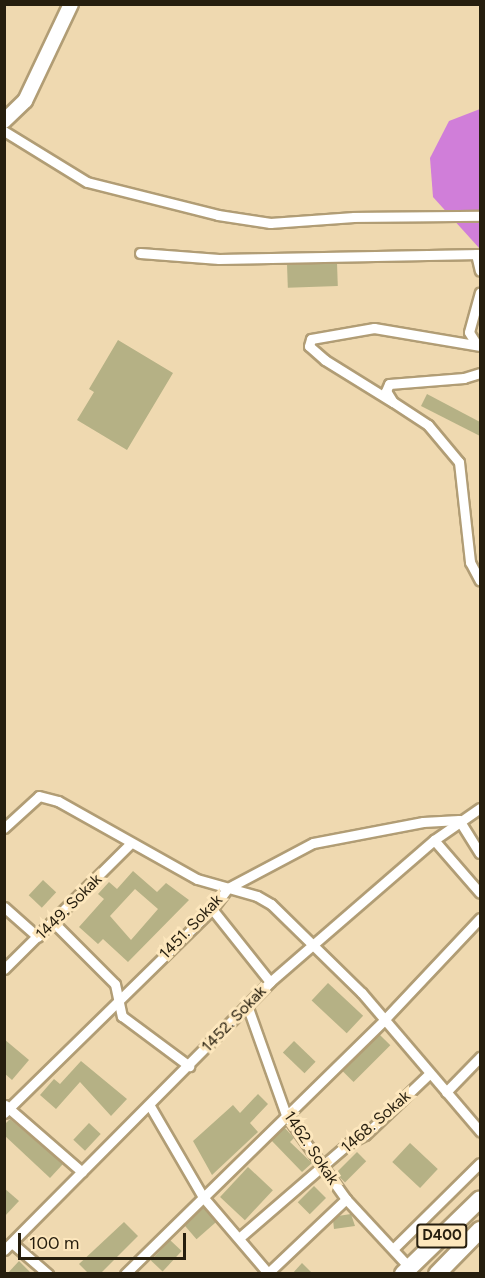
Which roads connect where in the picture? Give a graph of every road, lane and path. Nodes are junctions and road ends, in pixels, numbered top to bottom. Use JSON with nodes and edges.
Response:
{"nodes":[{"id":1,"x":71,"y":4,"type":"edge"},
{"id":2,"x":4,"y":121,"type":"edge"},
{"id":3,"x":4,"y":130,"type":"edge"},
{"id":4,"x":480,"y":216,"type":"edge"},
{"id":5,"x":140,"y":253,"type":"dead end"},
{"id":6,"x":478,"y":254,"type":"edge"},
{"id":7,"x":480,"y":271,"type":"edge"},
{"id":8,"x":480,"y":292,"type":"edge"},
{"id":9,"x":478,"y":346,"type":"edge"},
{"id":10,"x":480,"y":373,"type":"edge"},
{"id":11,"x":393,"y":402,"type":"junction"},
{"id":12,"x":480,"y":581,"type":"edge"},
{"id":13,"x":480,"y":808,"type":"edge"},
{"id":14,"x":459,"y":820,"type":"junction"},
{"id":15,"x":4,"y":828,"type":"edge"},
{"id":16,"x":434,"y":840,"type":"junction"},
{"id":17,"x":132,"y":843,"type":"junction"},
{"id":18,"x":480,"y":853,"type":"edge"},
{"id":19,"x":228,"y":888,"type":"junction"},
{"id":20,"x":480,"y":893,"type":"edge"},
{"id":21,"x":4,"y":907,"type":"edge"},
{"id":22,"x":212,"y":909,"type":"junction"},
{"id":23,"x":480,"y":918,"type":"edge"},
{"id":24,"x":54,"y":923,"type":"junction"},
{"id":25,"x":38,"y":938,"type":"junction"},
{"id":26,"x":314,"y":942,"type":"junction"},
{"id":27,"x":4,"y":969,"type":"edge"},
{"id":28,"x":270,"y":982,"type":"junction"},
{"id":29,"x":117,"y":1000,"type":"junction"},
{"id":30,"x":248,"y":1008,"type":"junction"},
{"id":31,"x":384,"y":1020,"type":"junction"},
{"id":32,"x":480,"y":1058,"type":"edge"},
{"id":33,"x":189,"y":1066,"type":"junction"},
{"id":34,"x":429,"y":1074,"type":"junction"},
{"id":35,"x":446,"y":1092,"type":"junction"},
{"id":36,"x":150,"y":1106,"type":"junction"},
{"id":37,"x":6,"y":1108,"type":"edge"},
{"id":38,"x":286,"y":1116,"type":"junction"},
{"id":39,"x":480,"y":1131,"type":"edge"},
{"id":40,"x":480,"y":1163,"type":"edge"},
{"id":41,"x":322,"y":1170,"type":"junction"},
{"id":42,"x":82,"y":1172,"type":"junction"},
{"id":43,"x":203,"y":1197,"type":"junction"},
{"id":44,"x":346,"y":1199,"type":"junction"},
{"id":45,"x":480,"y":1199,"type":"edge"},
{"id":46,"x":480,"y":1230,"type":"edge"},
{"id":47,"x":239,"y":1238,"type":"junction"},
{"id":48,"x":12,"y":1243,"type":"junction"},
{"id":49,"x":393,"y":1249,"type":"junction"},
{"id":50,"x":4,"y":1250,"type":"edge"},
{"id":51,"x":406,"y":1270,"type":"edge"},
{"id":52,"x":267,"y":1273,"type":"edge"},
{"id":53,"x":48,"y":1274,"type":"edge"},
{"id":54,"x":124,"y":1274,"type":"edge"},
{"id":55,"x":437,"y":1274,"type":"edge"}],
"edges":[{"from":1,"to":2,"type":"main road"},
{"from":3,"to":4,"type":"street"},
{"from":5,"to":6,"type":"street"},
{"from":6,"to":7,"type":"street"},
{"from":8,"to":9,"type":"street"},
{"from":9,"to":11,"type":"street"},
{"from":10,"to":11,"type":"street"},
{"from":11,"to":12,"type":"street"},
{"from":13,"to":14,"type":"street","name":"1452. Sokak"},
{"from":14,"to":16,"type":"street","name":"1452. Sokak"},
{"from":14,"to":18,"type":"street"},
{"from":14,"to":19,"type":"street","name":"1451. Sokak"},
{"from":15,"to":17,"type":"street"},
{"from":16,"to":20,"type":"street"},
{"from":16,"to":26,"type":"street","name":"1452. Sokak"},
{"from":17,"to":19,"type":"street"},
{"from":17,"to":24,"type":"street","name":"1449. Sokak"},
{"from":19,"to":22,"type":"street","name":"1451. Sokak"},
{"from":19,"to":26,"type":"street"},
{"from":21,"to":25,"type":"street"},
{"from":22,"to":28,"type":"street"},
{"from":22,"to":29,"type":"street","name":"1451. Sokak"},
{"from":23,"to":31,"type":"street"},
{"from":24,"to":25,"type":"street","name":"1449. Sokak"},
{"from":24,"to":29,"type":"street"},
{"from":25,"to":27,"type":"street","name":"1449. Sokak"},
{"from":26,"to":28,"type":"street","name":"1452. Sokak"},
{"from":26,"to":31,"type":"street"},
{"from":28,"to":30,"type":"street","name":"1452. Sokak"},
{"from":29,"to":33,"type":"street"},
{"from":29,"to":37,"type":"street","name":"1451. Sokak"},
{"from":30,"to":33,"type":"street","name":"1452. Sokak"},
{"from":30,"to":38,"type":"street","name":"1462. Sokak"},
{"from":31,"to":34,"type":"street"},
{"from":31,"to":38,"type":"street"},
{"from":32,"to":35,"type":"street"},
{"from":33,"to":36,"type":"street","name":"1452. Sokak"},
{"from":34,"to":35,"type":"street"},
{"from":34,"to":41,"type":"street","name":"1468. Sokak"},
{"from":35,"to":39,"type":"street"},
{"from":36,"to":42,"type":"street","name":"1452. Sokak"},
{"from":36,"to":43,"type":"street"},
{"from":37,"to":42,"type":"street"},
{"from":38,"to":41,"type":"street","name":"1462. Sokak"},
{"from":38,"to":43,"type":"street"},
{"from":40,"to":49,"type":"street"},
{"from":41,"to":44,"type":"street","name":"1462. Sokak"},
{"from":41,"to":47,"type":"street","name":"1468. Sokak"},
{"from":42,"to":48,"type":"street","name":"1452. Sokak"},
{"from":43,"to":47,"type":"street"},
{"from":43,"to":54,"type":"street"},
{"from":44,"to":49,"type":"street","name":"1462. Sokak"},
{"from":44,"to":52,"type":"street"},
{"from":45,"to":51,"type":"highway","number":"D400"},
{"from":46,"to":55,"type":"highway","number":"D400"},
{"from":47,"to":52,"type":"street"},
{"from":48,"to":50,"type":"street","name":"1452. Sokak"},
{"from":48,"to":53,"type":"street"},
{"from":49,"to":51,"type":"street","name":"1462. Sokak"}]}
